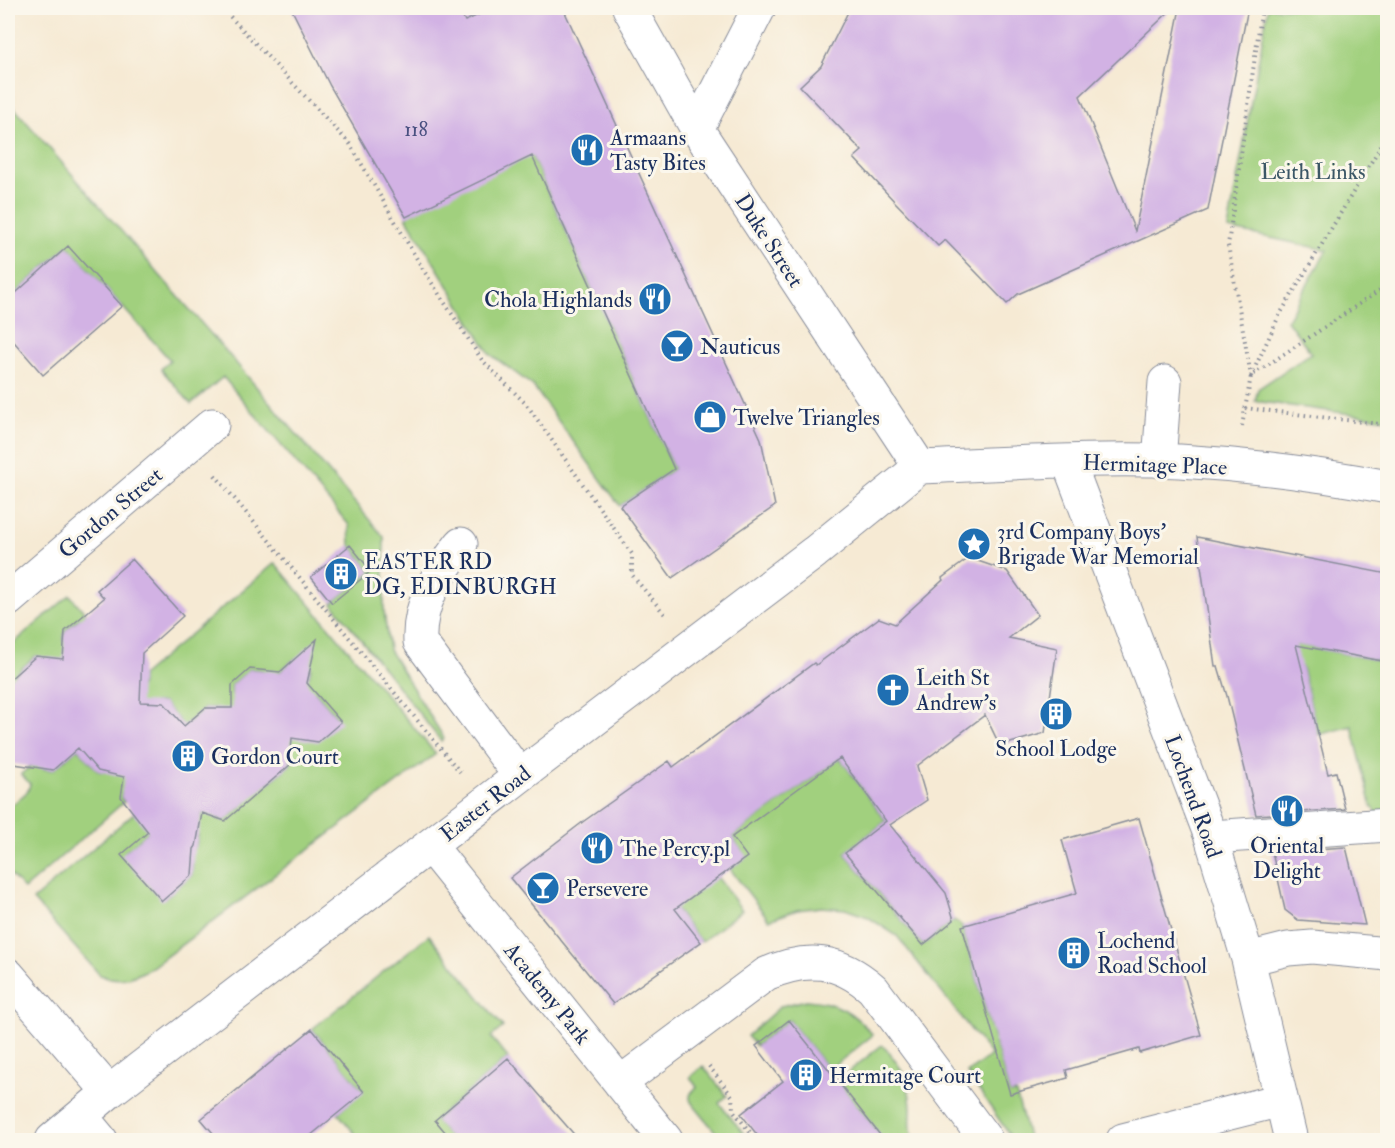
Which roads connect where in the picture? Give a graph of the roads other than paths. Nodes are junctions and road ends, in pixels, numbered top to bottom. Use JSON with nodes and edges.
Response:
{"nodes":[{"id":1,"x":629,"y":8,"type":"edge"},
{"id":2,"x":759,"y":8,"type":"edge"},
{"id":3,"x":697,"y":129,"type":"junction"},
{"id":4,"x":1165,"y":382,"type":"dead end"},
{"id":5,"x":201,"y":435,"type":"road end"},
{"id":6,"x":1068,"y":461,"type":"junction"},
{"id":7,"x":1159,"y":461,"type":"junction"},
{"id":8,"x":920,"y":467,"type":"junction"},
{"id":9,"x":1388,"y":487,"type":"edge"},
{"id":10,"x":460,"y":544,"type":"dead end"},
{"id":11,"x":8,"y":600,"type":"edge"},
{"id":12,"x":520,"y":776,"type":"junction"},
{"id":13,"x":1388,"y":825,"type":"edge"},
{"id":14,"x":1211,"y":837,"type":"junction"},
{"id":15,"x":430,"y":846,"type":"junction"},
{"id":16,"x":1388,"y":954,"type":"edge"},
{"id":17,"x":1248,"y":959,"type":"junction"},
{"id":18,"x":8,"y":975,"type":"edge"},
{"id":19,"x":620,"y":1083,"type":"junction"},
{"id":20,"x":109,"y":1092,"type":"junction"},
{"id":21,"x":1281,"y":1100,"type":"junction"},
{"id":22,"x":91,"y":1128,"type":"edge"},
{"id":23,"x":52,"y":1140,"type":"edge"},
{"id":24,"x":666,"y":1140,"type":"edge"},
{"id":25,"x":986,"y":1140,"type":"edge"},
{"id":26,"x":1123,"y":1140,"type":"edge"},
{"id":27,"x":1291,"y":1140,"type":"edge"}],
"edges":[{"from":1,"to":3,"type":"street","name":"Duke Street"},
{"from":2,"to":3,"type":"street"},
{"from":3,"to":8,"type":"street","name":"Duke Street"},
{"from":4,"to":7,"type":"street"},
{"from":5,"to":11,"type":"street","name":"Gordon Street"},
{"from":6,"to":7,"type":"street","name":"Hermitage Place"},
{"from":6,"to":8,"type":"street","name":"Hermitage Place"},
{"from":6,"to":14,"type":"street","name":"Lochend Road"},
{"from":7,"to":9,"type":"street","name":"Hermitage Place"},
{"from":8,"to":12,"type":"street","name":"Easter Road"},
{"from":10,"to":12,"type":"street"},
{"from":12,"to":15,"type":"street","name":"Easter Road"},
{"from":13,"to":14,"type":"street"},
{"from":14,"to":17,"type":"street","name":"Lochend Road"},
{"from":15,"to":19,"type":"street","name":"Academy Park"},
{"from":15,"to":20,"type":"street","name":"Easter Road"},
{"from":16,"to":17,"type":"street"},
{"from":17,"to":21,"type":"street","name":"Lochend Road"},
{"from":18,"to":20,"type":"street"},
{"from":19,"to":24,"type":"street","name":"Academy Park"},
{"from":19,"to":25,"type":"street"},
{"from":20,"to":22,"type":"street","name":"Easter Road"},
{"from":21,"to":26,"type":"street"},
{"from":21,"to":27,"type":"street","name":"Lochend Road"},
{"from":22,"to":23,"type":"street","name":"Easter Road"}]}
